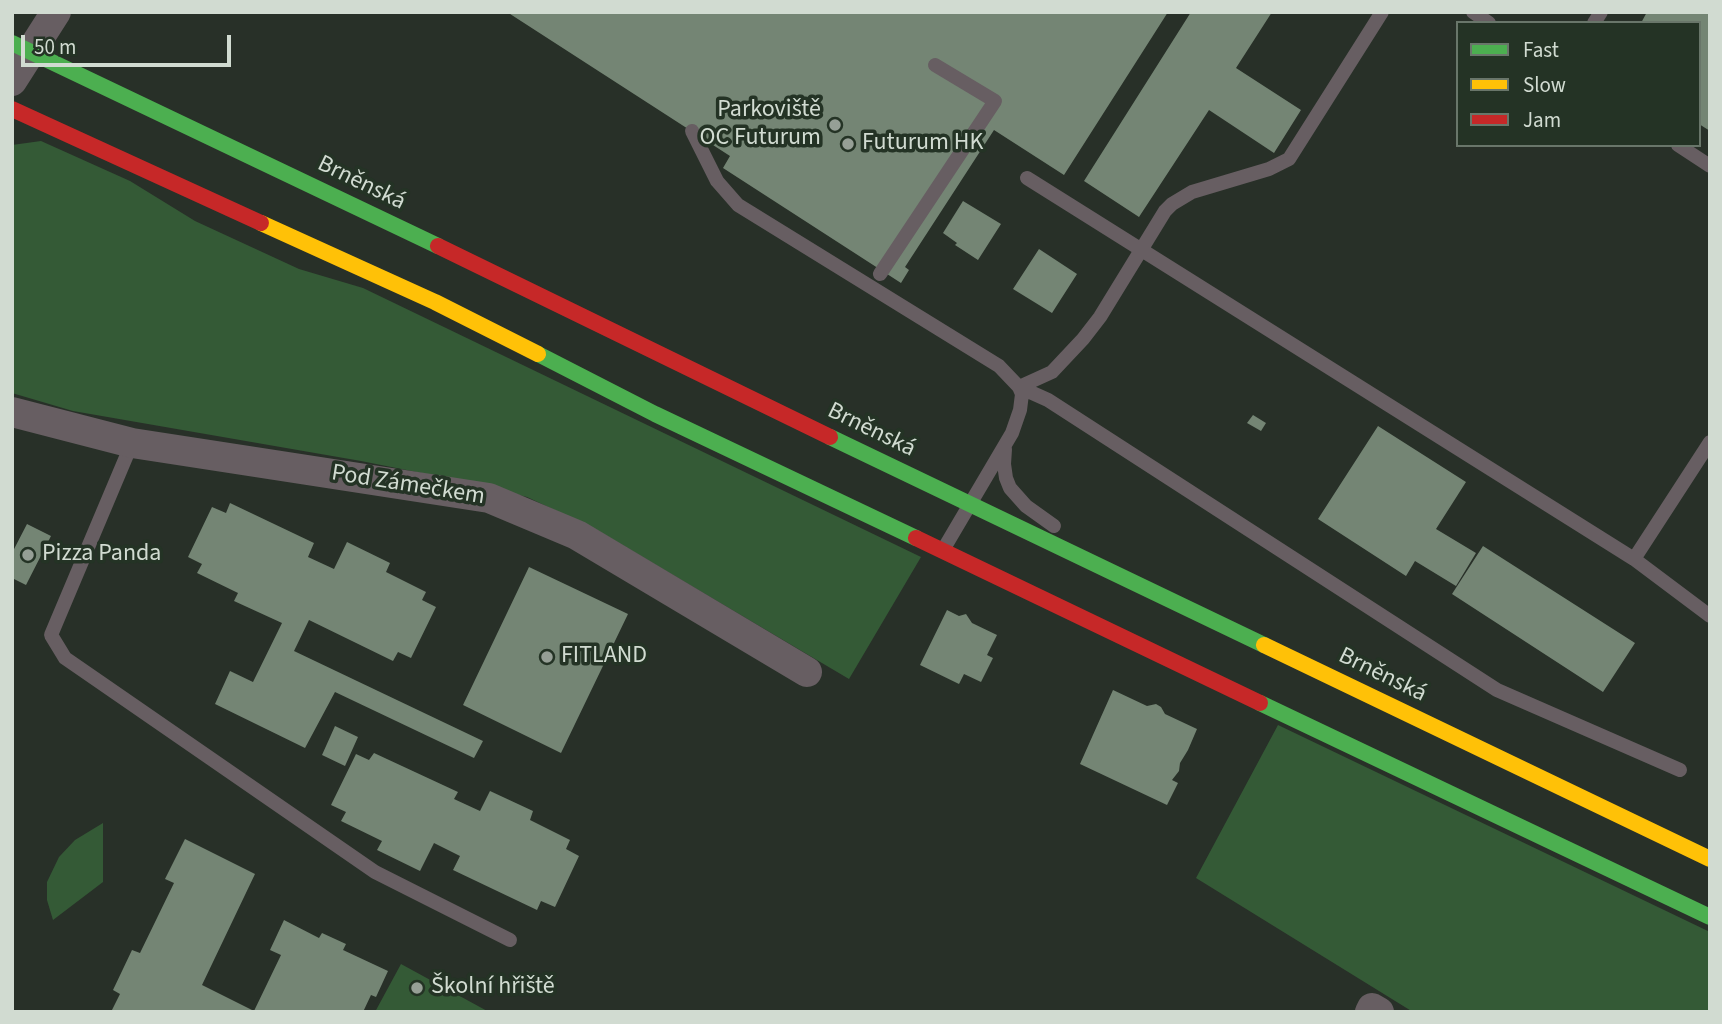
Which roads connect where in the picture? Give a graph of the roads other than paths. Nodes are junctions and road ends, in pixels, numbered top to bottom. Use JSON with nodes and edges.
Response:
{"nodes":[{"id":1,"x":56,"y":12,"type":"edge"},
{"id":2,"x":1382,"y":12,"type":"edge"},
{"id":3,"x":22,"y":47,"type":"edge"},
{"id":4,"x":935,"y":65,"type":"dead end"},
{"id":5,"x":12,"y":81,"type":"edge"},
{"id":6,"x":12,"y":109,"type":"edge"},
{"id":7,"x":692,"y":131,"type":"dead end"},
{"id":8,"x":1681,"y":147,"type":"edge"},
{"id":9,"x":1710,"y":166,"type":"edge"},
{"id":10,"x":1027,"y":178,"type":"dead end"},
{"id":11,"x":1141,"y":249,"type":"junction"},
{"id":12,"x":880,"y":274,"type":"dead end"},
{"id":13,"x":1019,"y":387,"type":"junction"},
{"id":14,"x":12,"y":412,"type":"edge"},
{"id":15,"x":1710,"y":442,"type":"edge"},
{"id":16,"x":132,"y":443,"type":"junction"},
{"id":17,"x":1006,"y":445,"type":"junction"},
{"id":18,"x":970,"y":504,"type":"junction"},
{"id":19,"x":943,"y":551,"type":"junction"},
{"id":20,"x":1634,"y":559,"type":"junction"},
{"id":21,"x":1129,"y":579,"type":"junction"},
{"id":22,"x":1710,"y":616,"type":"edge"},
{"id":23,"x":807,"y":672,"type":"dead end"},
{"id":24,"x":1680,"y":770,"type":"dead end"},
{"id":25,"x":1710,"y":859,"type":"edge"},
{"id":26,"x":1710,"y":917,"type":"edge"},
{"id":27,"x":510,"y":940,"type":"dead end"}],
"edges":[{"from":1,"to":3,"type":"street"},
{"from":2,"to":11,"type":"lane"},
{"from":3,"to":5,"type":"street"},
{"from":3,"to":18,"type":"main road","name":"Brněnská"},
{"from":4,"to":12,"type":"lane"},
{"from":6,"to":19,"type":"main road"},
{"from":7,"to":13,"type":"lane"},
{"from":8,"to":9,"type":"lane"},
{"from":10,"to":11,"type":"lane"},
{"from":11,"to":13,"type":"lane"},
{"from":11,"to":20,"type":"lane"},
{"from":13,"to":17,"type":"lane"},
{"from":13,"to":24,"type":"lane"},
{"from":14,"to":16,"type":"street","name":"Pod Zámečkem"},
{"from":15,"to":20,"type":"lane"},
{"from":16,"to":23,"type":"street","name":"Pod Zámečkem"},
{"from":16,"to":27,"type":"lane"},
{"from":17,"to":18,"type":"lane"},
{"from":17,"to":21,"type":"lane"},
{"from":18,"to":19,"type":"lane"},
{"from":18,"to":21,"type":"main road","name":"Brněnská"},
{"from":19,"to":26,"type":"main road"},
{"from":20,"to":22,"type":"lane"},
{"from":21,"to":25,"type":"main road","name":"Brněnská"}]}
